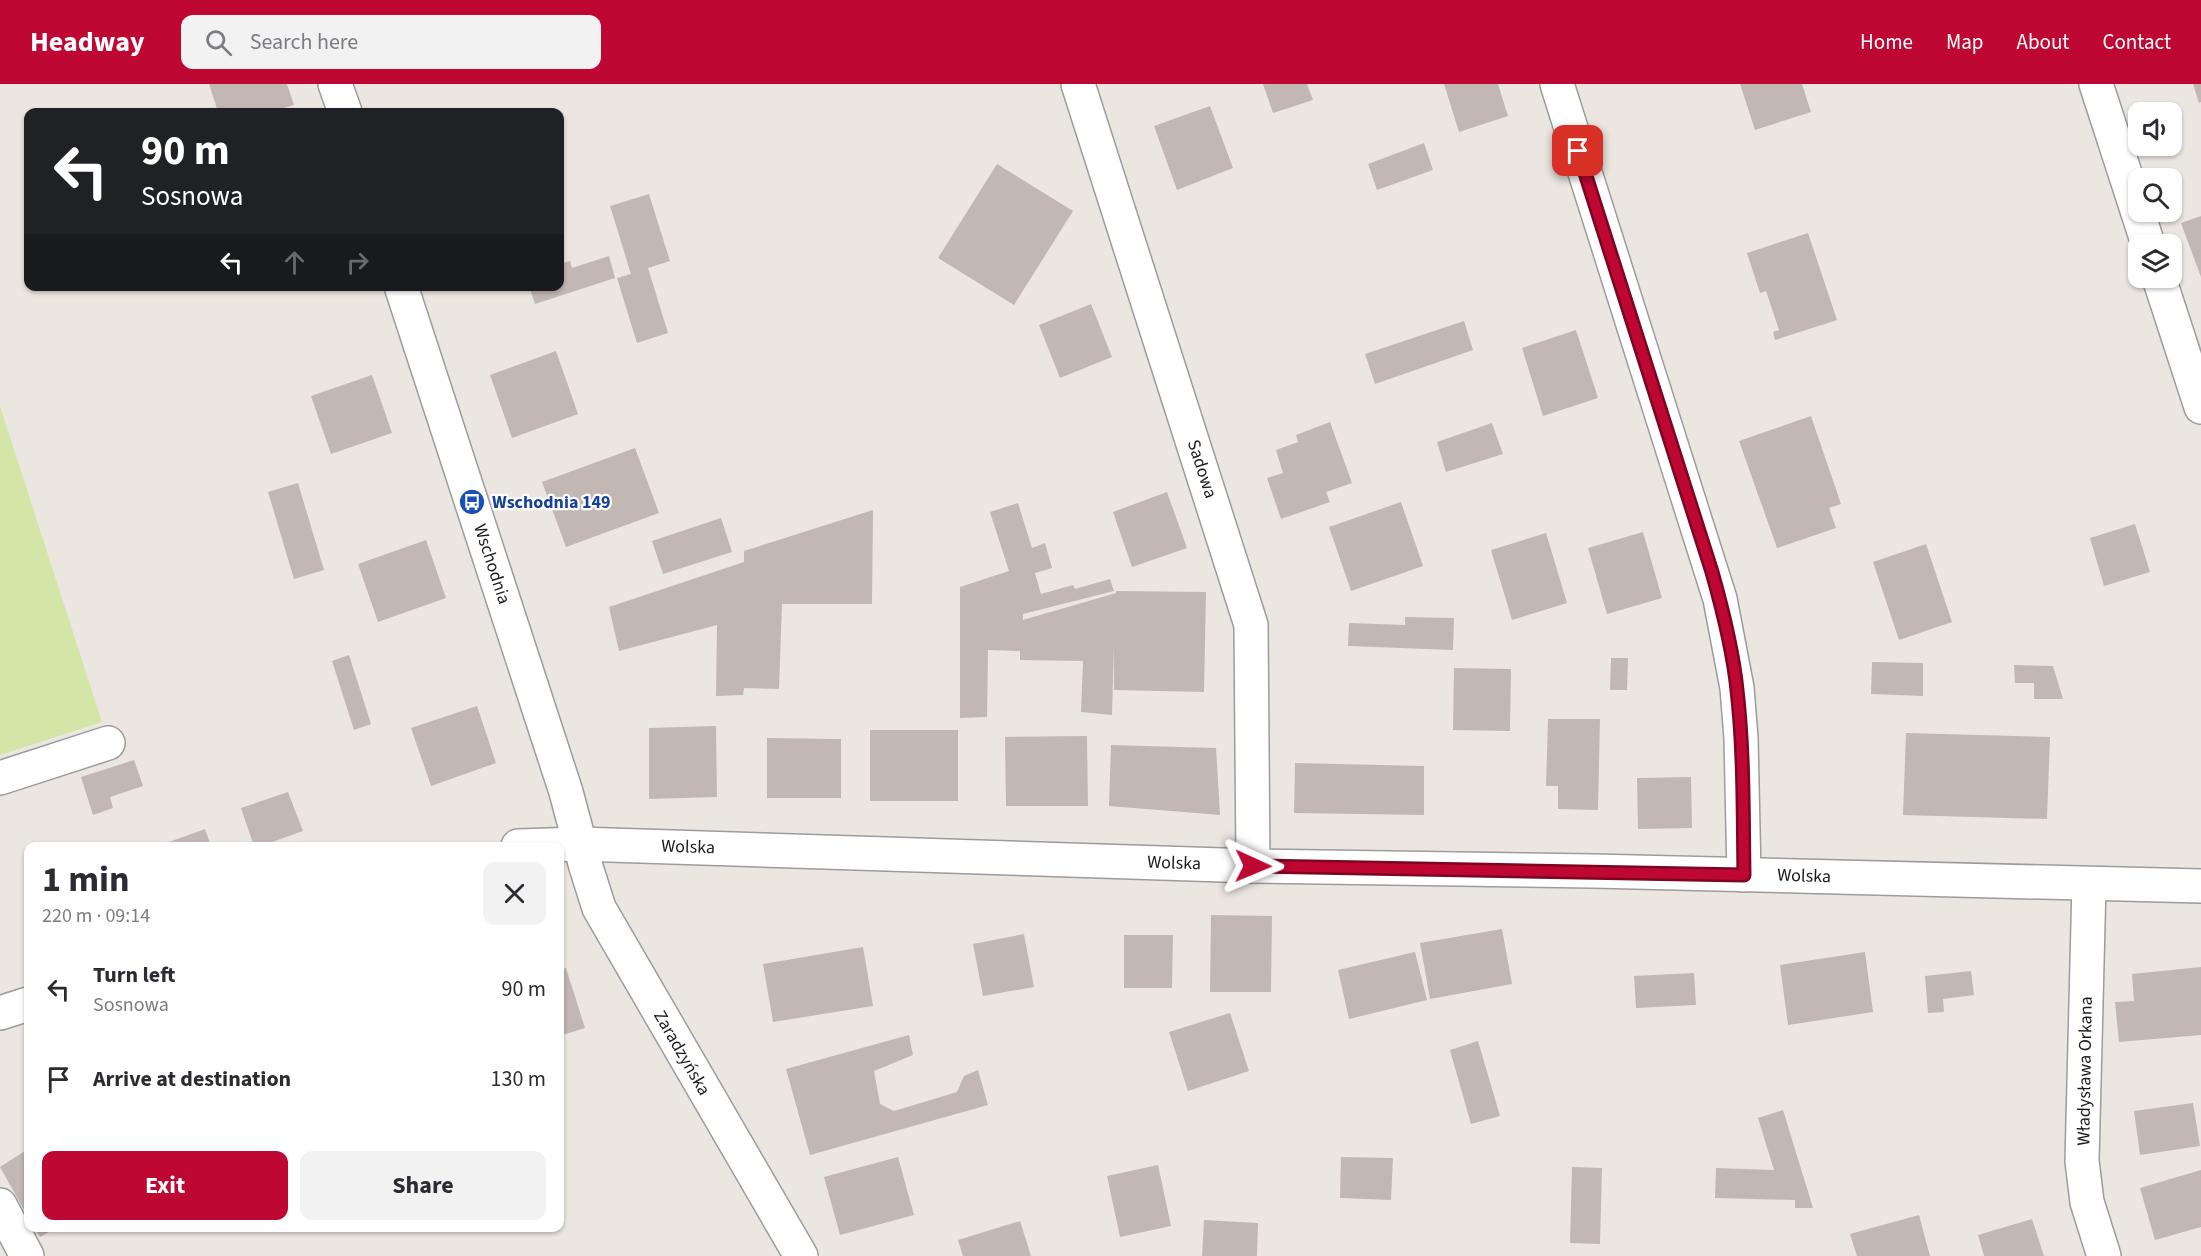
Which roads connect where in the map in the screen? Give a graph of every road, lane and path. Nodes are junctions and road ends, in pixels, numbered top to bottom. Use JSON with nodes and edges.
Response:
{"nodes":[{"id":1,"x":335,"y":84,"type":"edge"},
{"id":2,"x":1078,"y":84,"type":"edge"},
{"id":3,"x":1557,"y":84,"type":"edge"},
{"id":4,"x":2096,"y":84,"type":"edge"},
{"id":5,"x":344,"y":108,"type":"edge"},
{"id":6,"x":2145,"y":234,"type":"edge"},
{"id":7,"x":2162,"y":288,"type":"edge"},
{"id":8,"x":403,"y":291,"type":"edge"},
{"id":9,"x":2201,"y":407,"type":"edge"},
{"id":10,"x":108,"y":742,"type":"dead end"},
{"id":11,"x":0,"y":778,"type":"edge"},
{"id":12,"x":564,"y":844,"type":"edge"},
{"id":13,"x":579,"y":844,"type":"junction"},
{"id":14,"x":1253,"y":866,"type":"junction"},
{"id":15,"x":1744,"y":875,"type":"junction"},
{"id":16,"x":2089,"y":884,"type":"junction"},
{"id":17,"x":2201,"y":886,"type":"edge"},
{"id":18,"x":24,"y":1005,"type":"edge"},
{"id":19,"x":0,"y":1013,"type":"edge"},
{"id":20,"x":0,"y":1205,"type":"edge"},
{"id":21,"x":27,"y":1256,"type":"edge"},
{"id":22,"x":801,"y":1256,"type":"edge"},
{"id":23,"x":2104,"y":1256,"type":"edge"}],
"edges":[{"from":1,"to":5,"type":"street"},
{"from":2,"to":14,"type":"street","name":"Sadowa"},
{"from":3,"to":15,"type":"street"},
{"from":4,"to":6,"type":"street"},
{"from":7,"to":9,"type":"street"},
{"from":8,"to":13,"type":"street","name":"Wschodnia"},
{"from":10,"to":11,"type":"street"},
{"from":12,"to":13,"type":"street","name":"Wolska"},
{"from":13,"to":14,"type":"street","name":"Wolska"},
{"from":13,"to":22,"type":"street","name":"Zaradzyńska"},
{"from":14,"to":15,"type":"street","name":"Wolska"},
{"from":15,"to":16,"type":"street","name":"Wolska"},
{"from":16,"to":17,"type":"street","name":"Wolska"},
{"from":16,"to":23,"type":"street","name":"Władysława Orkana"},
{"from":18,"to":19,"type":"street"},
{"from":20,"to":21,"type":"street"}]}
